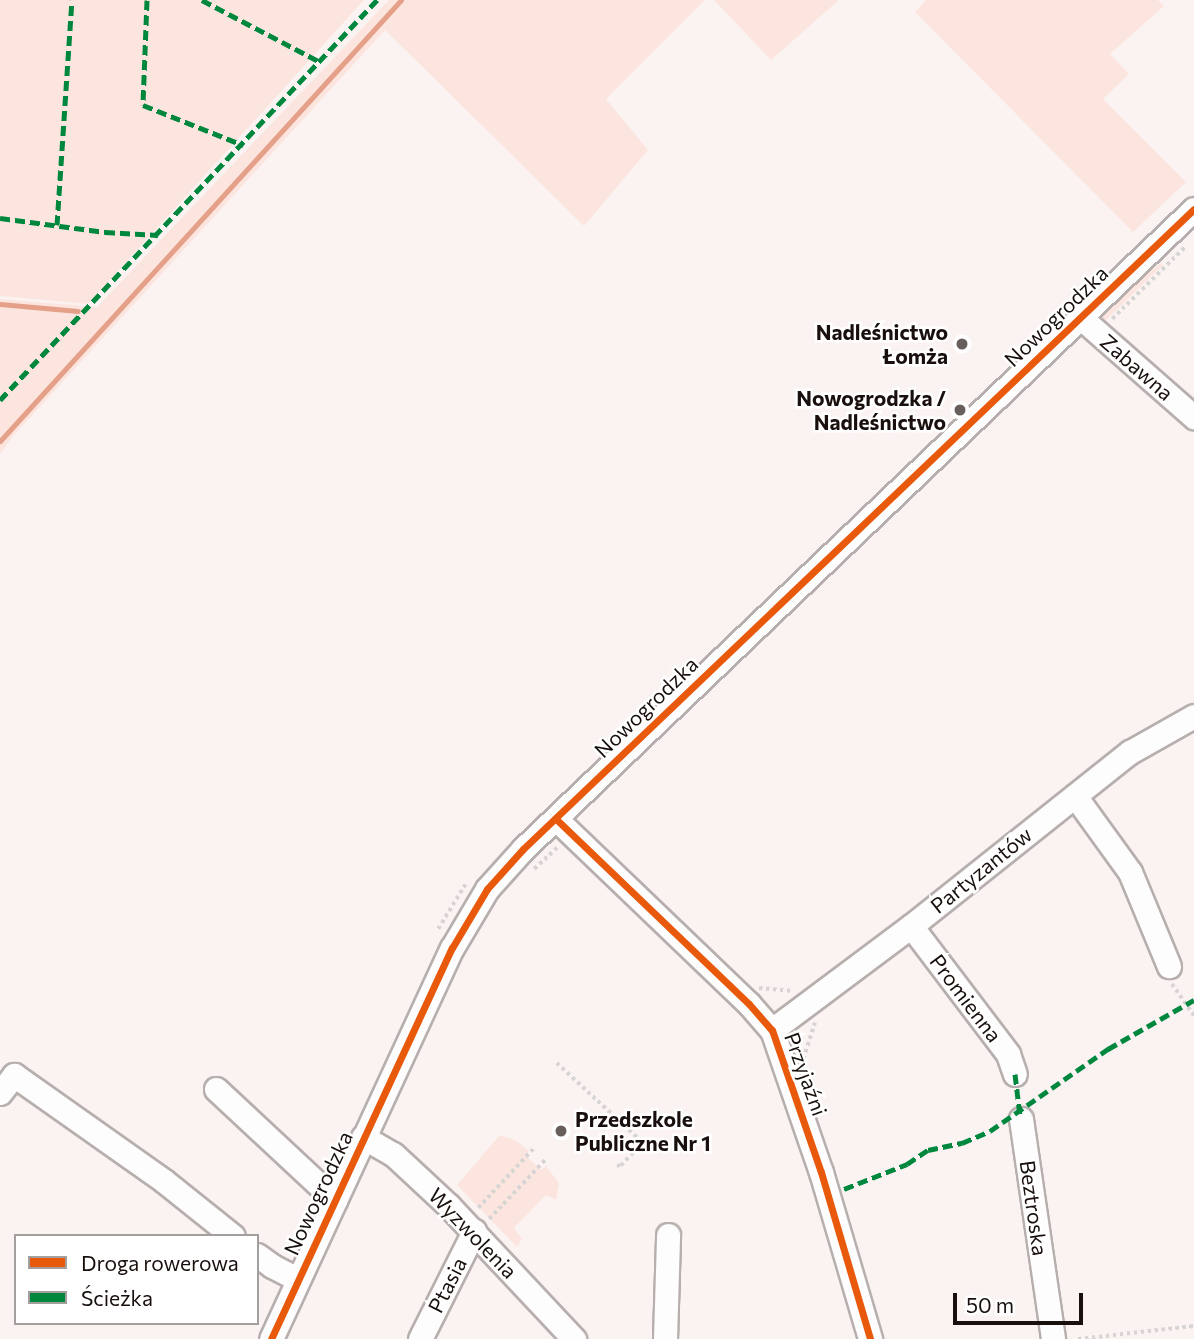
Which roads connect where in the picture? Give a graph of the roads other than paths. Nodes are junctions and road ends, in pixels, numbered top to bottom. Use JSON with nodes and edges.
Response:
{"nodes":[{"id":1,"x":1194,"y":209,"type":"edge"},
{"id":2,"x":1089,"y":325,"type":"junction"},
{"id":3,"x":1194,"y":417,"type":"edge"},
{"id":4,"x":1194,"y":716,"type":"edge"},
{"id":5,"x":1074,"y":796,"type":"junction"},
{"id":6,"x":556,"y":819,"type":"junction"},
{"id":7,"x":911,"y":926,"type":"junction"},
{"id":8,"x":1169,"y":966,"type":"road end"},
{"id":9,"x":772,"y":1030,"type":"junction"},
{"id":10,"x":1015,"y":1074,"type":"dead end"},
{"id":11,"x":216,"y":1089,"type":"dead end"},
{"id":12,"x":0,"y":1093,"type":"edge"},
{"id":13,"x":1021,"y":1119,"type":"dead end"},
{"id":14,"x":363,"y":1137,"type":"junction"},
{"id":15,"x":335,"y":1200,"type":"junction"},
{"id":16,"x":479,"y":1220,"type":"junction"},
{"id":17,"x":230,"y":1234,"type":"edge"},
{"id":18,"x":668,"y":1234,"type":"dead end"},
{"id":19,"x":259,"y":1256,"type":"edge"},
{"id":20,"x":298,"y":1279,"type":"junction"},
{"id":21,"x":271,"y":1339,"type":"edge"},
{"id":22,"x":419,"y":1339,"type":"edge"},
{"id":23,"x":574,"y":1339,"type":"edge"},
{"id":24,"x":665,"y":1339,"type":"edge"},
{"id":25,"x":870,"y":1339,"type":"edge"},
{"id":26,"x":1053,"y":1339,"type":"edge"}],
"edges":[{"from":1,"to":2,"type":"street","name":"Nowogrodzka"},
{"from":2,"to":3,"type":"street","name":"Zabawna"},
{"from":2,"to":6,"type":"street","name":"Nowogrodzka"},
{"from":4,"to":5,"type":"street","name":"Partyzantów"},
{"from":5,"to":7,"type":"street","name":"Partyzantów"},
{"from":5,"to":8,"type":"street"},
{"from":6,"to":9,"type":"street","name":"Przyjaźni"},
{"from":6,"to":14,"type":"street","name":"Nowogrodzka"},
{"from":7,"to":9,"type":"street","name":"Partyzantów"},
{"from":7,"to":10,"type":"street","name":"Promienna"},
{"from":9,"to":25,"type":"street","name":"Przyjaźni"},
{"from":11,"to":15,"type":"street"},
{"from":12,"to":17,"type":"street"},
{"from":13,"to":26,"type":"street","name":"Beztroska"},
{"from":14,"to":15,"type":"street","name":"Nowogrodzka"},
{"from":14,"to":16,"type":"street","name":"Wyzwolenia"},
{"from":15,"to":20,"type":"street","name":"Nowogrodzka"},
{"from":16,"to":22,"type":"street","name":"Ptasia"},
{"from":16,"to":23,"type":"street","name":"Wyzwolenia"},
{"from":18,"to":24,"type":"street"},
{"from":19,"to":20,"type":"street"},
{"from":20,"to":21,"type":"street","name":"Nowogrodzka"}]}
